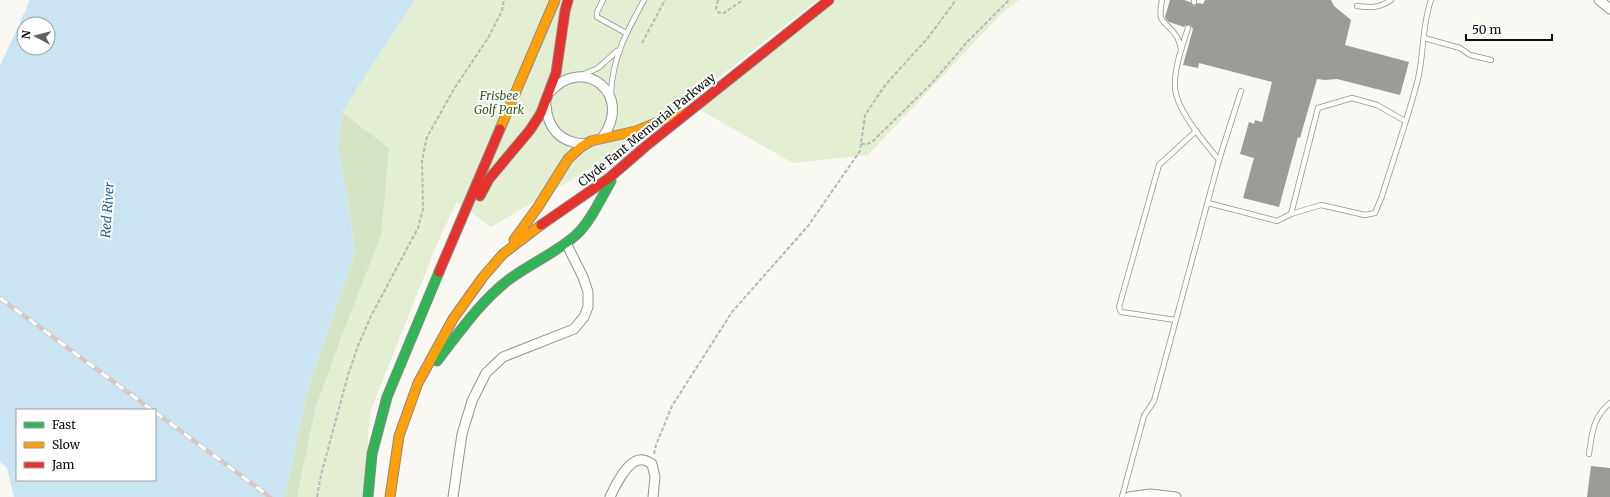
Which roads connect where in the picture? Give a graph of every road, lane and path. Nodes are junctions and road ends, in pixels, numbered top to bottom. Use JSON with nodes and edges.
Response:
{"nodes":[{"id":1,"x":504,"y":0,"type":"edge"},
{"id":2,"x":555,"y":0,"type":"edge"},
{"id":3,"x":568,"y":0,"type":"edge"},
{"id":4,"x":603,"y":0,"type":"edge"},
{"id":5,"x":644,"y":0,"type":"edge"},
{"id":6,"x":665,"y":0,"type":"edge"},
{"id":7,"x":718,"y":0,"type":"edge"},
{"id":8,"x":743,"y":0,"type":"edge"},
{"id":9,"x":829,"y":0,"type":"edge"},
{"id":10,"x":956,"y":0,"type":"edge"},
{"id":11,"x":1009,"y":0,"type":"edge"},
{"id":12,"x":1162,"y":0,"type":"edge"},
{"id":13,"x":1391,"y":0,"type":"edge"},
{"id":14,"x":1431,"y":0,"type":"edge"},
{"id":15,"x":1600,"y":0,"type":"edge"},
{"id":16,"x":1357,"y":6,"type":"dead end"},
{"id":17,"x":1610,"y":10,"type":"edge"},
{"id":18,"x":1188,"y":28,"type":"dead end"},
{"id":19,"x":626,"y":33,"type":"junction"},
{"id":20,"x":1424,"y":38,"type":"junction"},
{"id":21,"x":642,"y":43,"type":"dead end"},
{"id":22,"x":618,"y":50,"type":"junction"},
{"id":23,"x":1181,"y":50,"type":"junction"},
{"id":24,"x":1491,"y":60,"type":"dead end"},
{"id":25,"x":577,"y":77,"type":"junction"},
{"id":26,"x":1241,"y":91,"type":"dead end"},
{"id":27,"x":550,"y":92,"type":"junction"},
{"id":28,"x":610,"y":98,"type":"junction"},
{"id":29,"x":546,"y":102,"type":"junction"},
{"id":30,"x":695,"y":106,"type":"junction"},
{"id":31,"x":1405,"y":121,"type":"junction"},
{"id":32,"x":1196,"y":130,"type":"junction"},
{"id":33,"x":602,"y":138,"type":"junction"},
{"id":34,"x":586,"y":144,"type":"junction"},
{"id":35,"x":861,"y":144,"type":"junction"},
{"id":36,"x":1219,"y":160,"type":"junction"},
{"id":37,"x":621,"y":168,"type":"junction"},
{"id":38,"x":1208,"y":203,"type":"junction"},
{"id":39,"x":1291,"y":214,"type":"junction"},
{"id":40,"x":566,"y":243,"type":"junction"},
{"id":41,"x":503,"y":254,"type":"junction"},
{"id":42,"x":436,"y":277,"type":"junction"},
{"id":43,"x":1176,"y":320,"type":"junction"},
{"id":44,"x":1610,"y":403,"type":"edge"},
{"id":45,"x":407,"y":413,"type":"junction"},
{"id":46,"x":1589,"y":454,"type":"dead end"},
{"id":47,"x":652,"y":464,"type":"junction"},
{"id":48,"x":317,"y":497,"type":"edge"},
{"id":49,"x":368,"y":497,"type":"edge"},
{"id":50,"x":390,"y":497,"type":"edge"},
{"id":51,"x":453,"y":497,"type":"edge"},
{"id":52,"x":610,"y":497,"type":"edge"},
{"id":53,"x":653,"y":497,"type":"edge"},
{"id":54,"x":1122,"y":497,"type":"edge"},
{"id":55,"x":1129,"y":497,"type":"edge"},
{"id":56,"x":1176,"y":497,"type":"edge"}],
"edges":[{"from":1,"to":48,"type":"path"},
{"from":2,"to":42,"type":"main road"},
{"from":3,"to":27,"type":"main road"},
{"from":4,"to":19,"type":"lane"},
{"from":5,"to":19,"type":"lane"},
{"from":6,"to":21,"type":"path"},
{"from":7,"to":8,"type":"path"},
{"from":9,"to":30,"type":"main road","name":"Clyde Fant Memorial Parkway"},
{"from":10,"to":35,"type":"path"},
{"from":11,"to":35,"type":"path"},
{"from":12,"to":23,"type":"lane"},
{"from":13,"to":16,"type":"lane"},
{"from":14,"to":20,"type":"lane"},
{"from":15,"to":17,"type":"street"},
{"from":18,"to":23,"type":"lane"},
{"from":19,"to":22,"type":"lane"},
{"from":20,"to":24,"type":"lane"},
{"from":20,"to":31,"type":"lane"},
{"from":22,"to":25,"type":"lane"},
{"from":22,"to":28,"type":"lane"},
{"from":23,"to":32,"type":"lane"},
{"from":25,"to":27,"type":"street"},
{"from":25,"to":28,"type":"street"},
{"from":26,"to":36,"type":"lane"},
{"from":27,"to":29,"type":"main road"},
{"from":28,"to":33,"type":"street"},
{"from":29,"to":34,"type":"street"},
{"from":29,"to":42,"type":"main road"},
{"from":30,"to":33,"type":"main road"},
{"from":30,"to":37,"type":"main road","name":"Clyde Fant Memorial Parkway"},
{"from":31,"to":39,"type":"lane"},
{"from":31,"to":39,"type":"lane"},
{"from":32,"to":36,"type":"lane"},
{"from":32,"to":43,"type":"lane"},
{"from":33,"to":34,"type":"main road"},
{"from":34,"to":41,"type":"main road"},
{"from":35,"to":47,"type":"path"},
{"from":36,"to":38,"type":"lane"},
{"from":37,"to":40,"type":"main road"},
{"from":37,"to":41,"type":"main road","name":"Clyde Fant Memorial Parkway"},
{"from":38,"to":39,"type":"lane"},
{"from":38,"to":43,"type":"lane"},
{"from":40,"to":45,"type":"main road"},
{"from":40,"to":51,"type":"street"},
{"from":41,"to":45,"type":"main road","name":"Clyde Fant Memorial Parkway"},
{"from":42,"to":49,"type":"main road"},
{"from":43,"to":54,"type":"lane"},
{"from":44,"to":46,"type":"lane"},
{"from":45,"to":50,"type":"main road","name":"Clyde Fant Memorial Parkway"},
{"from":47,"to":52,"type":"street"},
{"from":47,"to":53,"type":"street"},
{"from":55,"to":56,"type":"street"}]}
